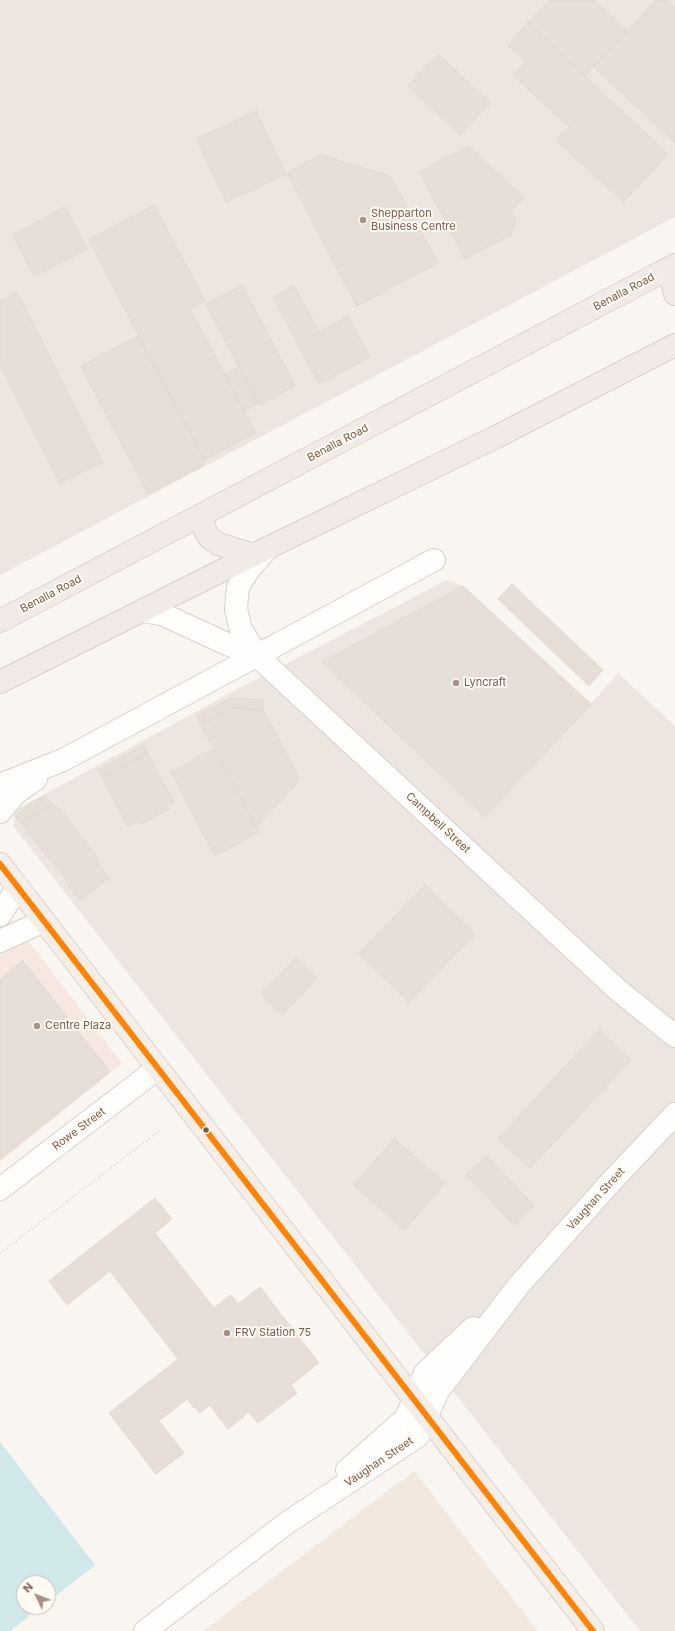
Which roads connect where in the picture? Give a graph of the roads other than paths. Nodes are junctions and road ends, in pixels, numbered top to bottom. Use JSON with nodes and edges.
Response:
{"nodes":[{"id":1,"x":673,"y":269,"type":"edge"},
{"id":2,"x":675,"y":294,"type":"edge"},
{"id":3,"x":675,"y":345,"type":"edge"},
{"id":4,"x":205,"y":513,"type":"junction"},
{"id":5,"x":260,"y":552,"type":"junction"},
{"id":6,"x":434,"y":560,"type":"dead end"},
{"id":7,"x":142,"y":611,"type":"junction"},
{"id":8,"x":0,"y":621,"type":"edge"},
{"id":9,"x":256,"y":655,"type":"junction"},
{"id":10,"x":0,"y":682,"type":"edge"},
{"id":11,"x":63,"y":760,"type":"junction"},
{"id":12,"x":0,"y":785,"type":"edge"},
{"id":13,"x":0,"y":812,"type":"edge"},
{"id":14,"x":0,"y":864,"type":"edge"},
{"id":15,"x":18,"y":887,"type":"junction"},
{"id":16,"x":0,"y":915,"type":"edge"},
{"id":17,"x":44,"y":921,"type":"junction"},
{"id":18,"x":0,"y":941,"type":"edge"},
{"id":19,"x":619,"y":991,"type":"junction"},
{"id":20,"x":675,"y":1036,"type":"edge"},
{"id":21,"x":675,"y":1052,"type":"edge"},
{"id":22,"x":157,"y":1069,"type":"junction"},
{"id":23,"x":675,"y":1114,"type":"edge"},
{"id":24,"x":0,"y":1189,"type":"edge"},
{"id":25,"x":519,"y":1284,"type":"junction"},
{"id":26,"x":414,"y":1399,"type":"junction"},
{"id":27,"x":427,"y":1416,"type":"junction"},
{"id":28,"x":287,"y":1523,"type":"junction"},
{"id":29,"x":145,"y":1631,"type":"edge"},
{"id":30,"x":593,"y":1631,"type":"edge"}],
"edges":[{"from":1,"to":2,"type":"highway"},
{"from":1,"to":4,"type":"highway","name":"Benalla Road"},
{"from":3,"to":5,"type":"highway"},
{"from":4,"to":5,"type":"highway"},
{"from":4,"to":8,"type":"highway","name":"Benalla Road"},
{"from":5,"to":7,"type":"highway"},
{"from":5,"to":9,"type":"street"},
{"from":6,"to":9,"type":"street"},
{"from":7,"to":9,"type":"street"},
{"from":7,"to":10,"type":"highway"},
{"from":9,"to":11,"type":"street"},
{"from":9,"to":19,"type":"street","name":"Campbell Street"},
{"from":11,"to":12,"type":"street"},
{"from":11,"to":13,"type":"street"},
{"from":14,"to":15,"type":"main road"},
{"from":15,"to":16,"type":"street"},
{"from":15,"to":17,"type":"main road"},
{"from":17,"to":18,"type":"street"},
{"from":17,"to":22,"type":"main road"},
{"from":19,"to":20,"type":"street","name":"Campbell Street"},
{"from":19,"to":21,"type":"street","name":"Campbell Street"},
{"from":22,"to":24,"type":"street","name":"Rowe Street"},
{"from":22,"to":26,"type":"main road"},
{"from":23,"to":25,"type":"street","name":"Vaughan Street"},
{"from":25,"to":26,"type":"street","name":"Vaughan Street"},
{"from":25,"to":27,"type":"street","name":"Vaughan Street"},
{"from":26,"to":27,"type":"main road"},
{"from":26,"to":28,"type":"street","name":"Vaughan Street"},
{"from":27,"to":28,"type":"street","name":"Vaughan Street"},
{"from":27,"to":30,"type":"main road"},
{"from":28,"to":29,"type":"street","name":"Vaughan Street"}]}
